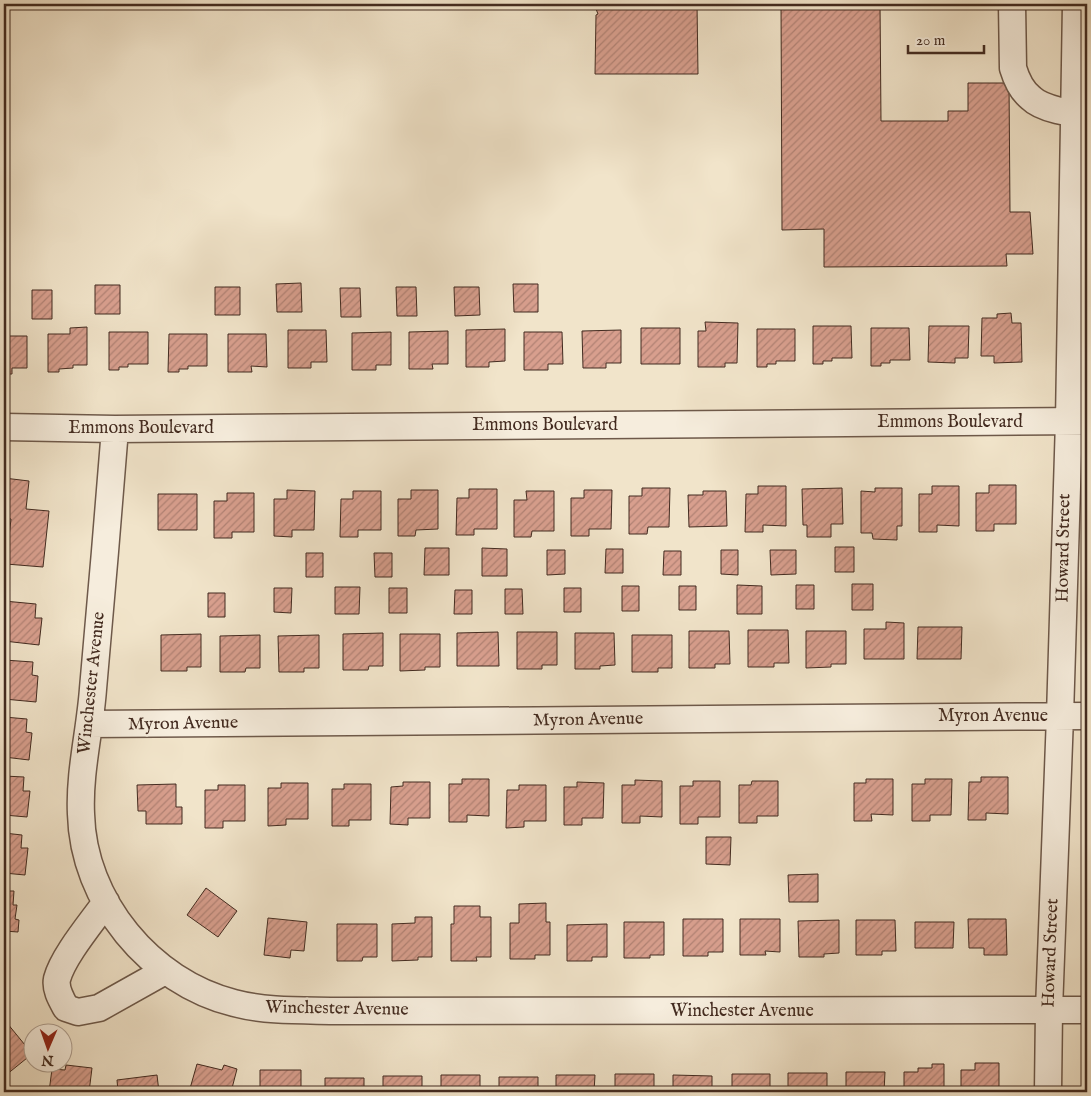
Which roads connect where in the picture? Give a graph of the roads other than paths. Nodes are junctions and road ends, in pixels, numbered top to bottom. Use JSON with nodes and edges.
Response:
{"nodes":[{"id":1,"x":1012,"y":4,"type":"edge"},
{"id":2,"x":1076,"y":4,"type":"edge"},
{"id":3,"x":1081,"y":114,"type":"edge"},
{"id":4,"x":1078,"y":421,"type":"edge"},
{"id":5,"x":4,"y":428,"type":"edge"},
{"id":6,"x":115,"y":429,"type":"junction"},
{"id":7,"x":1060,"y":716,"type":"junction"},
{"id":8,"x":1087,"y":716,"type":"edge"},
{"id":9,"x":89,"y":724,"type":"junction"},
{"id":10,"x":106,"y":902,"type":"junction"},
{"id":11,"x":165,"y":971,"type":"junction"},
{"id":12,"x":1049,"y":1010,"type":"junction"},
{"id":13,"x":1087,"y":1010,"type":"edge"},
{"id":14,"x":1048,"y":1092,"type":"edge"}],
"edges":[{"from":1,"to":3,"type":"street"},
{"from":2,"to":3,"type":"street","name":"Howard Street"},
{"from":3,"to":4,"type":"street","name":"Howard Street"},
{"from":4,"to":6,"type":"street","name":"Emmons Boulevard"},
{"from":4,"to":7,"type":"street","name":"Howard Street"},
{"from":5,"to":6,"type":"street","name":"Emmons Boulevard"},
{"from":6,"to":9,"type":"street","name":"Winchester Avenue"},
{"from":7,"to":8,"type":"street","name":"Myron Avenue"},
{"from":7,"to":9,"type":"street","name":"Myron Avenue"},
{"from":7,"to":12,"type":"street","name":"Howard Street"},
{"from":9,"to":10,"type":"street","name":"Winchester Avenue"},
{"from":10,"to":11,"type":"street","name":"Winchester Avenue"},
{"from":10,"to":11,"type":"street"},
{"from":11,"to":12,"type":"street","name":"Winchester Avenue"},
{"from":12,"to":13,"type":"street","name":"Winchester Avenue"},
{"from":12,"to":14,"type":"street","name":"Howard Street"}]}
